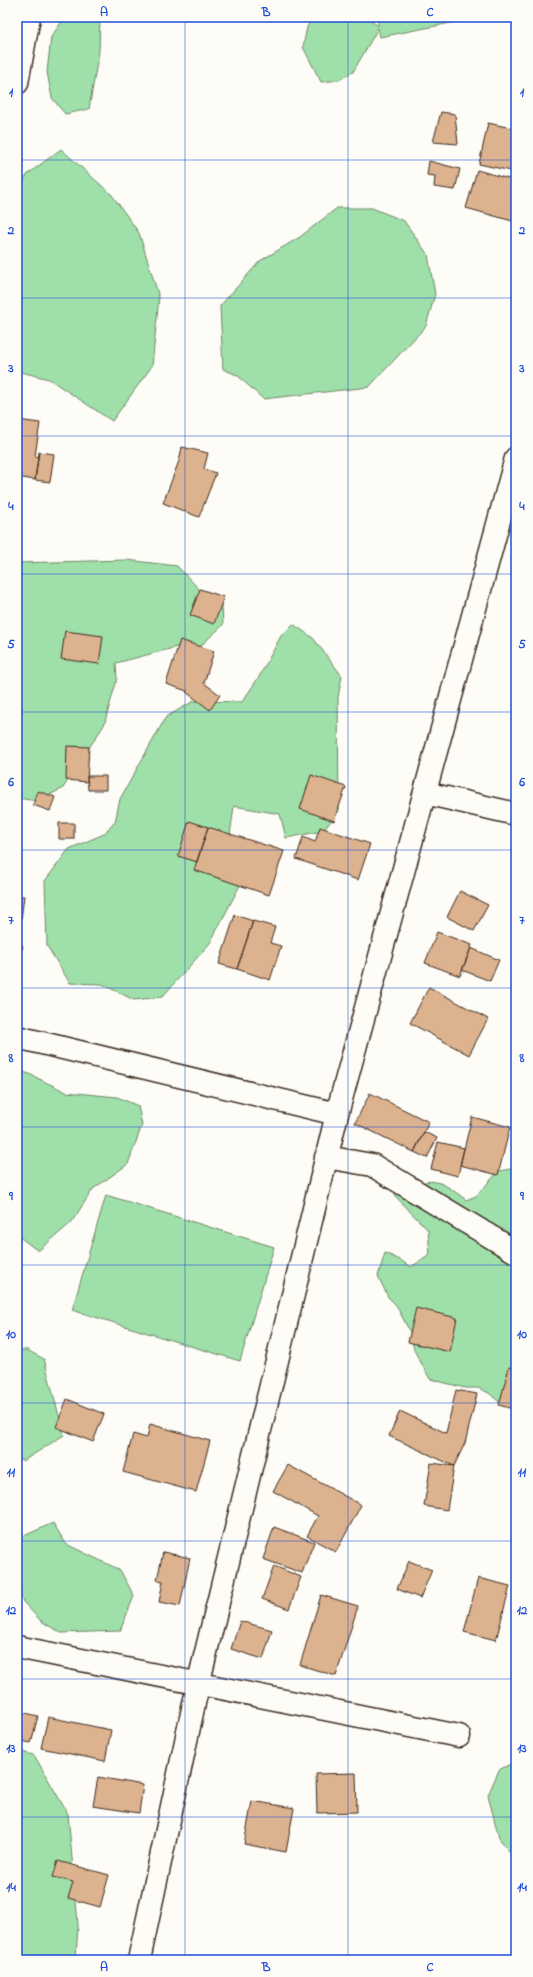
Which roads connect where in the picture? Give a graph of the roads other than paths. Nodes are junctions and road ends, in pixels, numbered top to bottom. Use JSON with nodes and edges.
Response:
{"nodes":[{"id":1,"x":29,"y":17,"type":"edge"},
{"id":2,"x":17,"y":82,"type":"edge"},
{"id":3,"x":516,"y":458,"type":"edge"},
{"id":4,"x":425,"y":793,"type":"junction"},
{"id":5,"x":516,"y":814,"type":"edge"},
{"id":6,"x":17,"y":1037,"type":"edge"},
{"id":7,"x":337,"y":1114,"type":"junction"},
{"id":8,"x":326,"y":1157,"type":"junction"},
{"id":9,"x":516,"y":1252,"type":"edge"},
{"id":10,"x":17,"y":1647,"type":"edge"},
{"id":11,"x":198,"y":1685,"type":"junction"},
{"id":12,"x":459,"y":1736,"type":"dead end"},
{"id":13,"x":139,"y":1960,"type":"edge"}],
"edges":[{"from":1,"to":2,"type":"street"},
{"from":3,"to":4,"type":"street"},
{"from":4,"to":5,"type":"street"},
{"from":4,"to":7,"type":"street"},
{"from":6,"to":7,"type":"street"},
{"from":7,"to":8,"type":"street"},
{"from":8,"to":9,"type":"street"},
{"from":8,"to":11,"type":"street"},
{"from":10,"to":11,"type":"street"},
{"from":11,"to":12,"type":"street"},
{"from":11,"to":13,"type":"street"}]}
